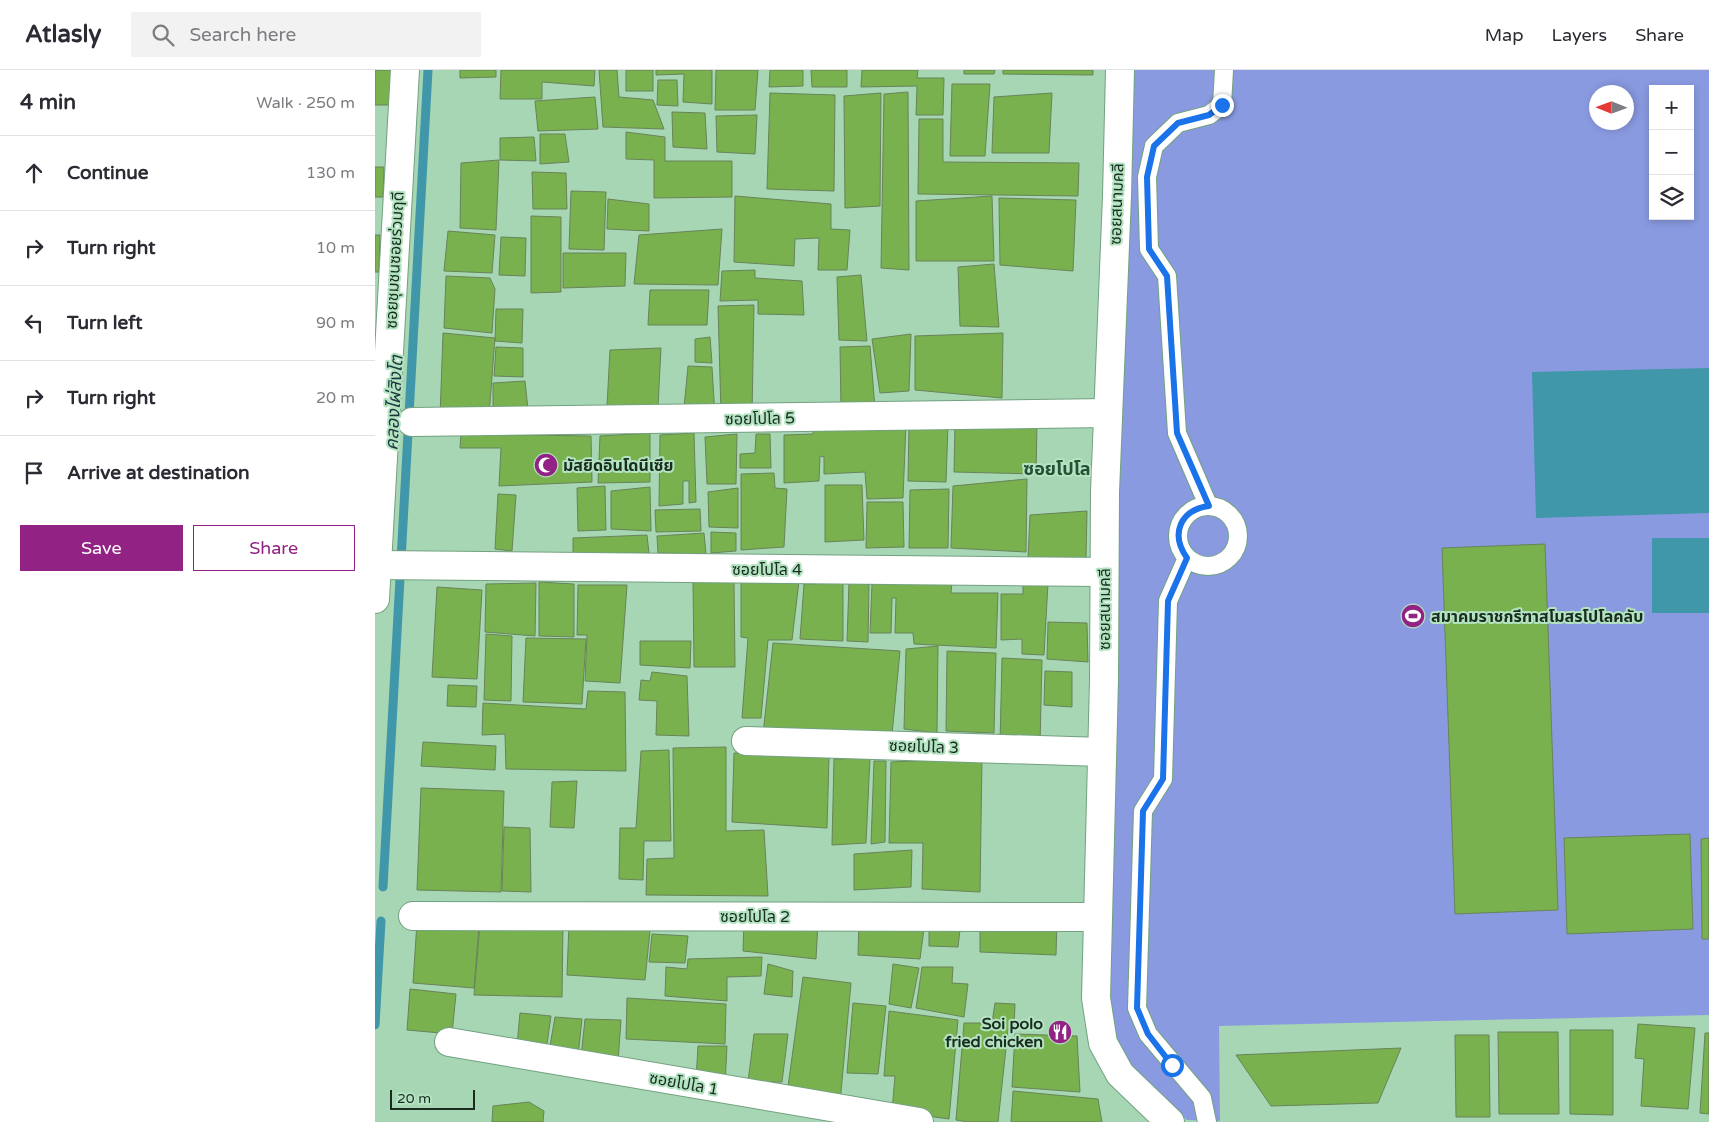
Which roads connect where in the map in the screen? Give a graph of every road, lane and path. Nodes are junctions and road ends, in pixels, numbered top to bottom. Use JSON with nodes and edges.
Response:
{"nodes":[{"id":1,"x":405,"y":70,"type":"edge"},
{"id":2,"x":1120,"y":70,"type":"edge"},
{"id":3,"x":1224,"y":70,"type":"edge"},
{"id":4,"x":1108,"y":413,"type":"junction"},
{"id":5,"x":412,"y":422,"type":"dead end"},
{"id":6,"x":1209,"y":506,"type":"junction"},
{"id":7,"x":1187,"y":558,"type":"junction"},
{"id":8,"x":385,"y":565,"type":"junction"},
{"id":9,"x":1104,"y":572,"type":"junction"},
{"id":10,"x":375,"y":599,"type":"edge"},
{"id":11,"x":746,"y":741,"type":"dead end"},
{"id":12,"x":1102,"y":752,"type":"junction"},
{"id":13,"x":413,"y":916,"type":"dead end"},
{"id":14,"x":1098,"y":916,"type":"junction"},
{"id":15,"x":449,"y":1042,"type":"dead end"},
{"id":16,"x":919,"y":1122,"type":"edge"},
{"id":17,"x":1170,"y":1122,"type":"edge"},
{"id":18,"x":1207,"y":1122,"type":"edge"}],
"edges":[{"from":1,"to":8,"type":"street","name":"ซอยชุมชนซอยร่วมฤดี"},
{"from":2,"to":4,"type":"street","name":"ซอยสนามคลี"},
{"from":3,"to":6,"type":"lane"},
{"from":4,"to":5,"type":"street","name":"ซอยโปโล 5"},
{"from":4,"to":9,"type":"street","name":"ซอยสนามคลี"},
{"from":6,"to":7,"type":"lane"},
{"from":6,"to":7,"type":"lane"},
{"from":7,"to":18,"type":"lane"},
{"from":8,"to":9,"type":"street","name":"ซอยโปโล 4"},
{"from":8,"to":10,"type":"street","name":"ซอยชุมชนซอยร่วมฤดี"},
{"from":9,"to":12,"type":"street","name":"ซอยสนามคลี"},
{"from":11,"to":12,"type":"street","name":"ซอยโปโล 3"},
{"from":12,"to":14,"type":"street","name":"ซอยสนามคลี"},
{"from":13,"to":14,"type":"street","name":"ซอยโปโล 2"},
{"from":14,"to":17,"type":"street","name":"ซอยสนามคลี"},
{"from":15,"to":16,"type":"street","name":"ซอยโปโล 1"}]}
